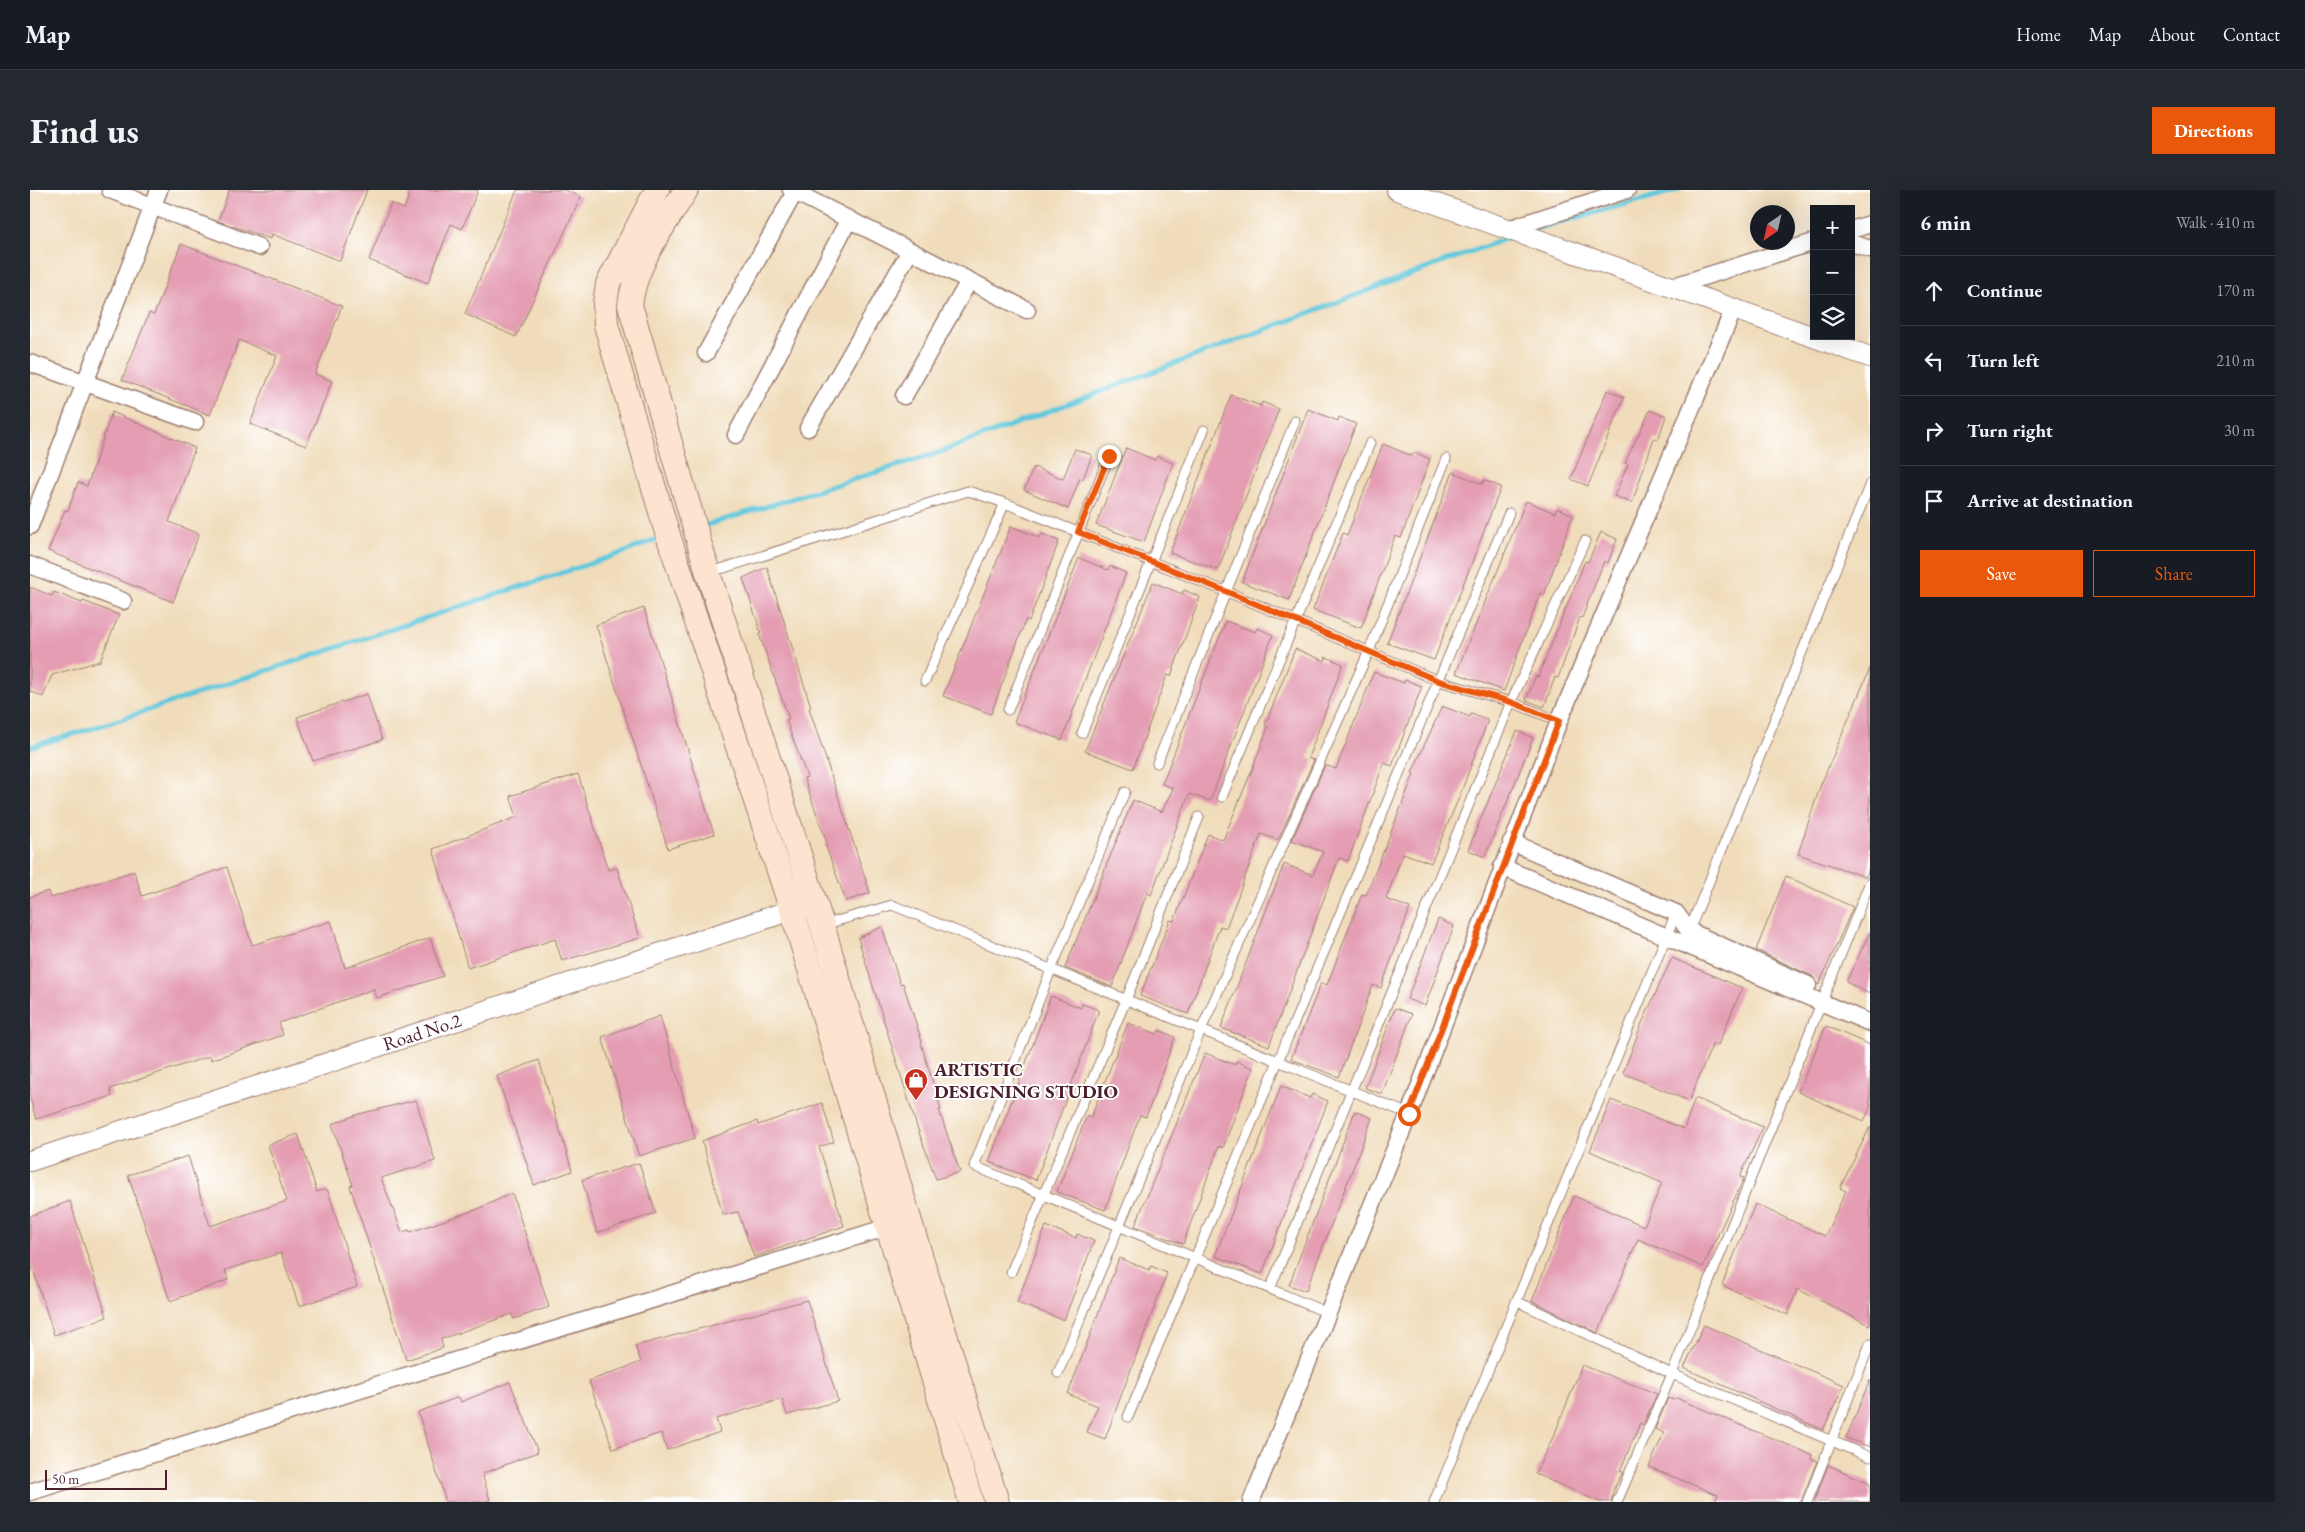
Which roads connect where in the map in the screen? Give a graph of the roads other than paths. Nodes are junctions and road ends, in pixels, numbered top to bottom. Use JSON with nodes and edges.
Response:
{"nodes":[{"id":1,"x":110,"y":190,"type":"edge"},
{"id":2,"x":160,"y":190,"type":"edge"},
{"id":3,"x":657,"y":190,"type":"edge"},
{"id":4,"x":686,"y":190,"type":"edge"},
{"id":5,"x":1397,"y":190,"type":"edge"},
{"id":6,"x":1627,"y":190,"type":"edge"},
{"id":7,"x":794,"y":191,"type":"edge"},
{"id":8,"x":153,"y":206,"type":"junction"},
{"id":9,"x":849,"y":219,"type":"junction"},
{"id":10,"x":1870,"y":224,"type":"edge"},
{"id":11,"x":1508,"y":229,"type":"junction"},
{"id":12,"x":1855,"y":229,"type":"edge"},
{"id":13,"x":1810,"y":243,"type":"edge"},
{"id":14,"x":1855,"y":244,"type":"edge"},
{"id":15,"x":259,"y":247,"type":"dead end"},
{"id":16,"x":1870,"y":249,"type":"edge"},
{"id":17,"x":910,"y":251,"type":"junction"},
{"id":18,"x":969,"y":281,"type":"junction"},
{"id":19,"x":1671,"y":287,"type":"junction"},
{"id":20,"x":1734,"y":308,"type":"junction"},
{"id":21,"x":1027,"y":310,"type":"dead end"},
{"id":22,"x":706,"y":353,"type":"dead end"},
{"id":23,"x":1870,"y":357,"type":"edge"},
{"id":24,"x":30,"y":363,"type":"edge"},
{"id":25,"x":85,"y":384,"type":"junction"},
{"id":26,"x":904,"y":396,"type":"dead end"},
{"id":27,"x":1295,"y":421,"type":"dead end"},
{"id":28,"x":195,"y":422,"type":"dead end"},
{"id":29,"x":808,"y":428,"type":"dead end"},
{"id":30,"x":1204,"y":430,"type":"dead end"},
{"id":31,"x":736,"y":435,"type":"dead end"},
{"id":32,"x":1370,"y":443,"type":"dead end"},
{"id":33,"x":1109,"y":456,"type":"dead end"},
{"id":34,"x":1446,"y":459,"type":"dead end"},
{"id":35,"x":1870,"y":484,"type":"edge"},
{"id":36,"x":1005,"y":503,"type":"junction"},
{"id":37,"x":1509,"y":513,"type":"dead end"},
{"id":38,"x":692,"y":522,"type":"junction"},
{"id":39,"x":30,"y":526,"type":"edge"},
{"id":40,"x":666,"y":529,"type":"junction"},
{"id":41,"x":1078,"y":532,"type":"junction"},
{"id":42,"x":1584,"y":540,"type":"dead end"},
{"id":43,"x":1151,"y":562,"type":"junction"},
{"id":44,"x":30,"y":566,"type":"edge"},
{"id":45,"x":708,"y":573,"type":"junction"},
{"id":46,"x":1225,"y":591,"type":"junction"},
{"id":47,"x":123,"y":601,"type":"dead end"},
{"id":48,"x":1296,"y":620,"type":"junction"},
{"id":49,"x":1369,"y":651,"type":"junction"},
{"id":50,"x":925,"y":681,"type":"dead end"},
{"id":51,"x":1439,"y":681,"type":"junction"},
{"id":52,"x":1511,"y":702,"type":"junction"},
{"id":53,"x":1008,"y":710,"type":"dead end"},
{"id":54,"x":1559,"y":721,"type":"junction"},
{"id":55,"x":1082,"y":733,"type":"dead end"},
{"id":56,"x":1158,"y":763,"type":"dead end"},
{"id":57,"x":1125,"y":792,"type":"dead end"},
{"id":58,"x":1222,"y":796,"type":"dead end"},
{"id":59,"x":1199,"y":817,"type":"dead end"},
{"id":60,"x":1511,"y":842,"type":"junction"},
{"id":61,"x":1502,"y":867,"type":"junction"},
{"id":62,"x":1870,"y":882,"type":"edge"},
{"id":63,"x":815,"y":902,"type":"junction"},
{"id":64,"x":792,"y":910,"type":"junction"},
{"id":65,"x":1676,"y":913,"type":"junction"},
{"id":66,"x":822,"y":925,"type":"junction"},
{"id":67,"x":1667,"y":937,"type":"junction"},
{"id":68,"x":1686,"y":937,"type":"junction"},
{"id":69,"x":1051,"y":970,"type":"junction"},
{"id":70,"x":1822,"y":998,"type":"junction"},
{"id":71,"x":1126,"y":1000,"type":"junction"},
{"id":72,"x":1870,"y":1012,"type":"edge"},
{"id":73,"x":1870,"y":1023,"type":"edge"},
{"id":74,"x":1201,"y":1030,"type":"junction"},
{"id":75,"x":1278,"y":1061,"type":"junction"},
{"id":76,"x":1352,"y":1092,"type":"junction"},
{"id":77,"x":1409,"y":1114,"type":"junction"},
{"id":78,"x":30,"y":1161,"type":"edge"},
{"id":79,"x":1045,"y":1195,"type":"junction"},
{"id":80,"x":1119,"y":1225,"type":"junction"},
{"id":81,"x":888,"y":1227,"type":"junction"},
{"id":82,"x":912,"y":1229,"type":"junction"},
{"id":83,"x":1196,"y":1257,"type":"junction"},
{"id":84,"x":1011,"y":1272,"type":"dead end"},
{"id":85,"x":1270,"y":1289,"type":"junction"},
{"id":86,"x":1516,"y":1301,"type":"junction"},
{"id":87,"x":1328,"y":1313,"type":"junction"},
{"id":88,"x":1870,"y":1344,"type":"edge"},
{"id":89,"x":1058,"y":1373,"type":"dead end"},
{"id":90,"x":1672,"y":1374,"type":"junction"},
{"id":91,"x":1128,"y":1417,"type":"dead end"},
{"id":92,"x":1830,"y":1442,"type":"junction"},
{"id":93,"x":1870,"y":1457,"type":"edge"},
{"id":94,"x":30,"y":1492,"type":"edge"},
{"id":95,"x":971,"y":1502,"type":"edge"},
{"id":96,"x":997,"y":1502,"type":"edge"},
{"id":97,"x":1250,"y":1502,"type":"edge"},
{"id":98,"x":1434,"y":1502,"type":"edge"},
{"id":99,"x":1617,"y":1502,"type":"edge"},
{"id":100,"x":1807,"y":1502,"type":"edge"}],
"edges":[{"from":1,"to":8,"type":"street"},
{"from":2,"to":8,"type":"street"},
{"from":3,"to":40,"type":"main road"},
{"from":4,"to":38,"type":"main road"},
{"from":5,"to":11,"type":"street"},
{"from":6,"to":11,"type":"street"},
{"from":7,"to":9,"type":"street"},
{"from":7,"to":22,"type":"street"},
{"from":8,"to":15,"type":"street"},
{"from":8,"to":25,"type":"street"},
{"from":9,"to":17,"type":"street"},
{"from":9,"to":31,"type":"street"},
{"from":10,"to":12,"type":"street"},
{"from":11,"to":19,"type":"street"},
{"from":13,"to":19,"type":"street"},
{"from":14,"to":16,"type":"street"},
{"from":17,"to":18,"type":"street"},
{"from":17,"to":29,"type":"street"},
{"from":18,"to":21,"type":"street"},
{"from":18,"to":26,"type":"street"},
{"from":19,"to":20,"type":"street"},
{"from":20,"to":23,"type":"street"},
{"from":20,"to":54,"type":"street"},
{"from":24,"to":25,"type":"street"},
{"from":25,"to":28,"type":"street"},
{"from":25,"to":39,"type":"street"},
{"from":27,"to":46,"type":"lane"},
{"from":30,"to":43,"type":"lane"},
{"from":32,"to":48,"type":"lane"},
{"from":33,"to":41,"type":"lane"},
{"from":34,"to":49,"type":"lane"},
{"from":35,"to":68,"type":"lane"},
{"from":36,"to":41,"type":"lane"},
{"from":36,"to":45,"type":"lane"},
{"from":36,"to":50,"type":"lane"},
{"from":37,"to":51,"type":"lane"},
{"from":38,"to":40,"type":"main road"},
{"from":38,"to":45,"type":"main road"},
{"from":40,"to":64,"type":"main road"},
{"from":41,"to":43,"type":"lane"},
{"from":41,"to":53,"type":"lane"},
{"from":42,"to":52,"type":"lane"},
{"from":43,"to":46,"type":"lane"},
{"from":43,"to":55,"type":"lane"},
{"from":44,"to":47,"type":"street"},
{"from":45,"to":63,"type":"main road"},
{"from":46,"to":48,"type":"lane"},
{"from":46,"to":56,"type":"lane"},
{"from":48,"to":49,"type":"lane"},
{"from":48,"to":58,"type":"lane"},
{"from":49,"to":51,"type":"lane"},
{"from":49,"to":74,"type":"lane"},
{"from":51,"to":52,"type":"lane"},
{"from":51,"to":75,"type":"lane"},
{"from":52,"to":54,"type":"lane"},
{"from":52,"to":76,"type":"lane"},
{"from":54,"to":60,"type":"street"},
{"from":57,"to":69,"type":"lane"},
{"from":59,"to":71,"type":"lane"},
{"from":60,"to":61,"type":"street"},
{"from":60,"to":65,"type":"street"},
{"from":61,"to":67,"type":"street"},
{"from":61,"to":77,"type":"street"},
{"from":62,"to":70,"type":"lane"},
{"from":63,"to":64,"type":"street","name":"Road No.2"},
{"from":63,"to":66,"type":"main road"},
{"from":64,"to":78,"type":"street","name":"Road No.2"},
{"from":64,"to":81,"type":"main road"},
{"from":65,"to":67,"type":"lane"},
{"from":65,"to":68,"type":"street"},
{"from":66,"to":69,"type":"lane"},
{"from":66,"to":82,"type":"main road"},
{"from":67,"to":68,"type":"street"},
{"from":67,"to":86,"type":"lane"},
{"from":68,"to":70,"type":"street"},
{"from":69,"to":71,"type":"lane"},
{"from":69,"to":79,"type":"lane"},
{"from":70,"to":72,"type":"street"},
{"from":70,"to":73,"type":"street"},
{"from":70,"to":90,"type":"lane"},
{"from":71,"to":74,"type":"lane"},
{"from":71,"to":79,"type":"lane"},
{"from":74,"to":75,"type":"lane"},
{"from":74,"to":80,"type":"lane"},
{"from":75,"to":76,"type":"lane"},
{"from":75,"to":83,"type":"lane"},
{"from":76,"to":77,"type":"lane"},
{"from":76,"to":85,"type":"lane"},
{"from":77,"to":87,"type":"street"},
{"from":79,"to":80,"type":"lane"},
{"from":79,"to":84,"type":"lane"},
{"from":80,"to":83,"type":"lane"},
{"from":80,"to":89,"type":"lane"},
{"from":81,"to":82,"type":"street"},
{"from":81,"to":94,"type":"street"},
{"from":81,"to":95,"type":"main road"},
{"from":82,"to":96,"type":"main road"},
{"from":83,"to":85,"type":"lane"},
{"from":83,"to":91,"type":"lane"},
{"from":85,"to":87,"type":"lane"},
{"from":86,"to":90,"type":"lane"},
{"from":86,"to":98,"type":"lane"},
{"from":87,"to":97,"type":"street"},
{"from":88,"to":92,"type":"lane"},
{"from":90,"to":92,"type":"lane"},
{"from":90,"to":99,"type":"lane"},
{"from":92,"to":93,"type":"lane"},
{"from":92,"to":100,"type":"lane"}]}
